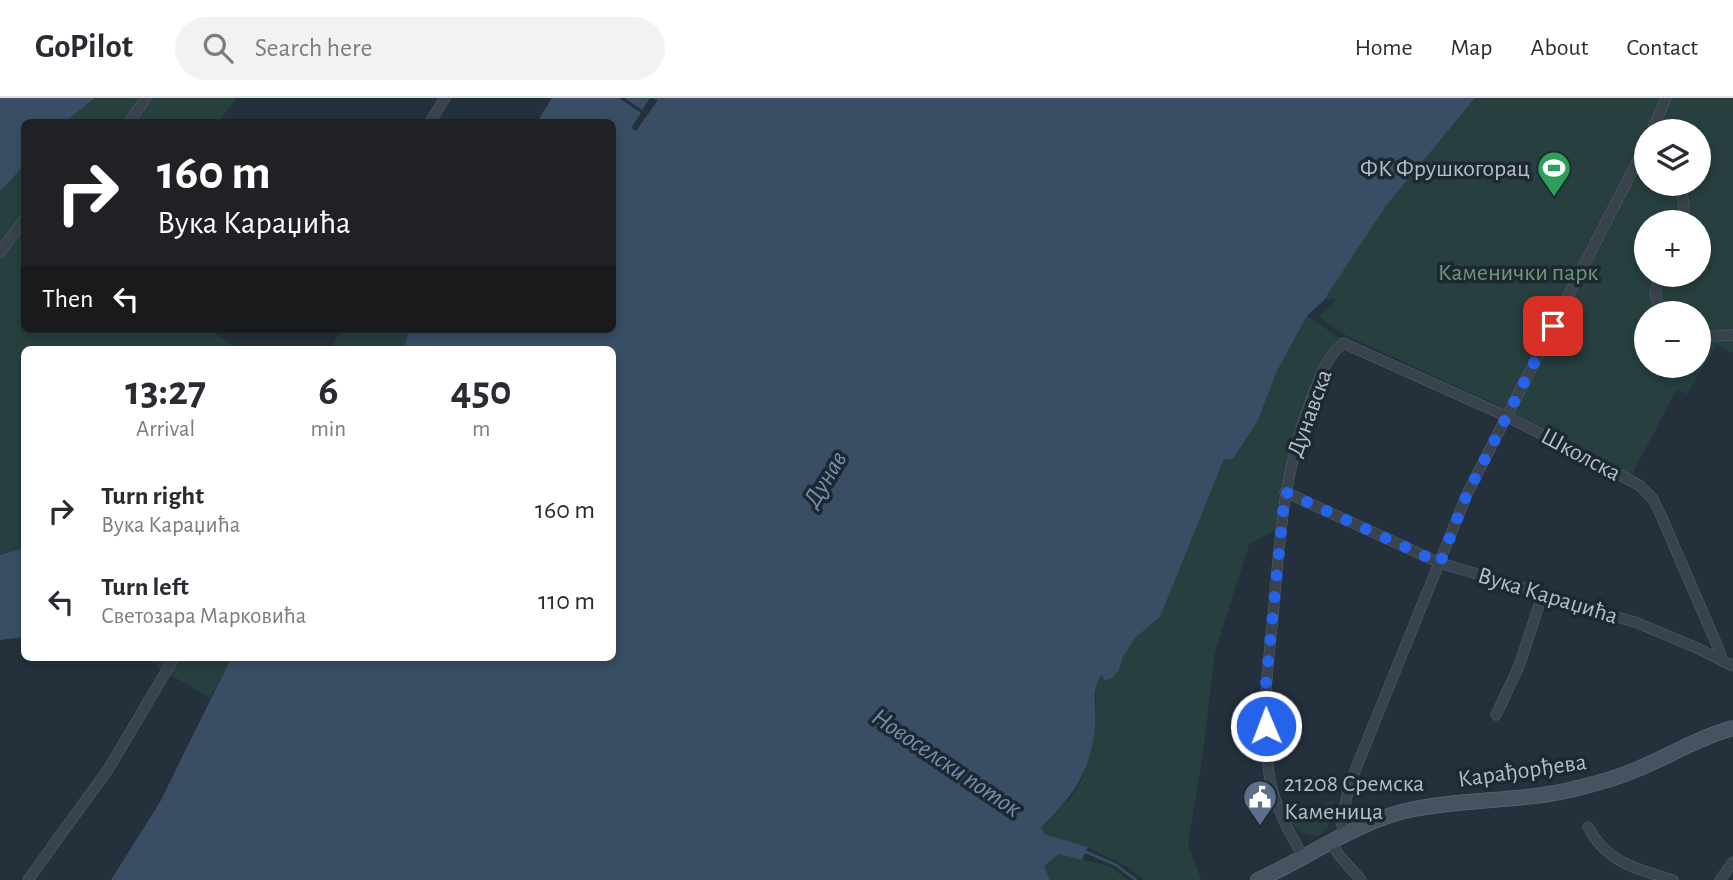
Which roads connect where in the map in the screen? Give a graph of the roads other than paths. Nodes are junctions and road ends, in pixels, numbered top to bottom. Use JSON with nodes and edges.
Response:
{"nodes":[{"id":1,"x":146,"y":98,"type":"edge"},
{"id":2,"x":445,"y":98,"type":"edge"},
{"id":3,"x":1666,"y":98,"type":"edge"},
{"id":4,"x":132,"y":119,"type":"edge"},
{"id":5,"x":432,"y":119,"type":"edge"},
{"id":6,"x":1657,"y":119,"type":"edge"},
{"id":7,"x":1634,"y":168,"type":"edge"},
{"id":8,"x":21,"y":224,"type":"edge"},
{"id":9,"x":0,"y":252,"type":"edge"},
{"id":10,"x":1733,"y":335,"type":"edge"},
{"id":11,"x":1711,"y":336,"type":"edge"},
{"id":12,"x":1343,"y":343,"type":"joint"},
{"id":13,"x":1508,"y":416,"type":"junction"},
{"id":14,"x":1285,"y":492,"type":"junction"},
{"id":15,"x":1440,"y":563,"type":"junction"},
{"id":16,"x":1542,"y":596,"type":"junction"},
{"id":17,"x":172,"y":661,"type":"edge"},
{"id":18,"x":1722,"y":661,"type":"junction"},
{"id":19,"x":1733,"y":666,"type":"edge"},
{"id":20,"x":1496,"y":715,"type":"dead end"},
{"id":21,"x":1733,"y":728,"type":"edge"},
{"id":22,"x":1588,"y":827,"type":"dead end"},
{"id":23,"x":1345,"y":834,"type":"junction"},
{"id":24,"x":1331,"y":841,"type":"junction"},
{"id":25,"x":1303,"y":856,"type":"junction"},
{"id":26,"x":1733,"y":862,"type":"edge"},
{"id":27,"x":28,"y":880,"type":"edge"},
{"id":28,"x":1258,"y":880,"type":"edge"},
{"id":29,"x":1361,"y":880,"type":"edge"},
{"id":30,"x":1674,"y":880,"type":"edge"},
{"id":31,"x":1720,"y":880,"type":"edge"}],
"edges":[{"from":1,"to":4,"type":"street"},
{"from":2,"to":5,"type":"street"},
{"from":3,"to":6,"type":"street"},
{"from":7,"to":13,"type":"street"},
{"from":8,"to":9,"type":"street"},
{"from":10,"to":11,"type":"street"},
{"from":12,"to":13,"type":"street","name":"Школска"},
{"from":12,"to":14,"type":"street","name":"Дунавска"},
{"from":13,"to":15,"type":"street"},
{"from":13,"to":18,"type":"street","name":"Школска"},
{"from":14,"to":15,"type":"street","name":"Вука Караџића"},
{"from":14,"to":25,"type":"street","name":"Дунавска"},
{"from":15,"to":16,"type":"street","name":"Вука Караџића"},
{"from":15,"to":23,"type":"street"},
{"from":16,"to":18,"type":"street","name":"Вука Караџића"},
{"from":16,"to":20,"type":"street"},
{"from":17,"to":27,"type":"street"},
{"from":18,"to":19,"type":"street","name":"Вука Караџића"},
{"from":21,"to":23,"type":"main road","name":"Карађорђева"},
{"from":22,"to":30,"type":"street"},
{"from":23,"to":24,"type":"main road","name":"Карађорђева"},
{"from":24,"to":25,"type":"main road","name":"Карађорђева"},
{"from":24,"to":29,"type":"street"},
{"from":25,"to":28,"type":"main road","name":"Карађорђева"},
{"from":26,"to":31,"type":"street"}]}
